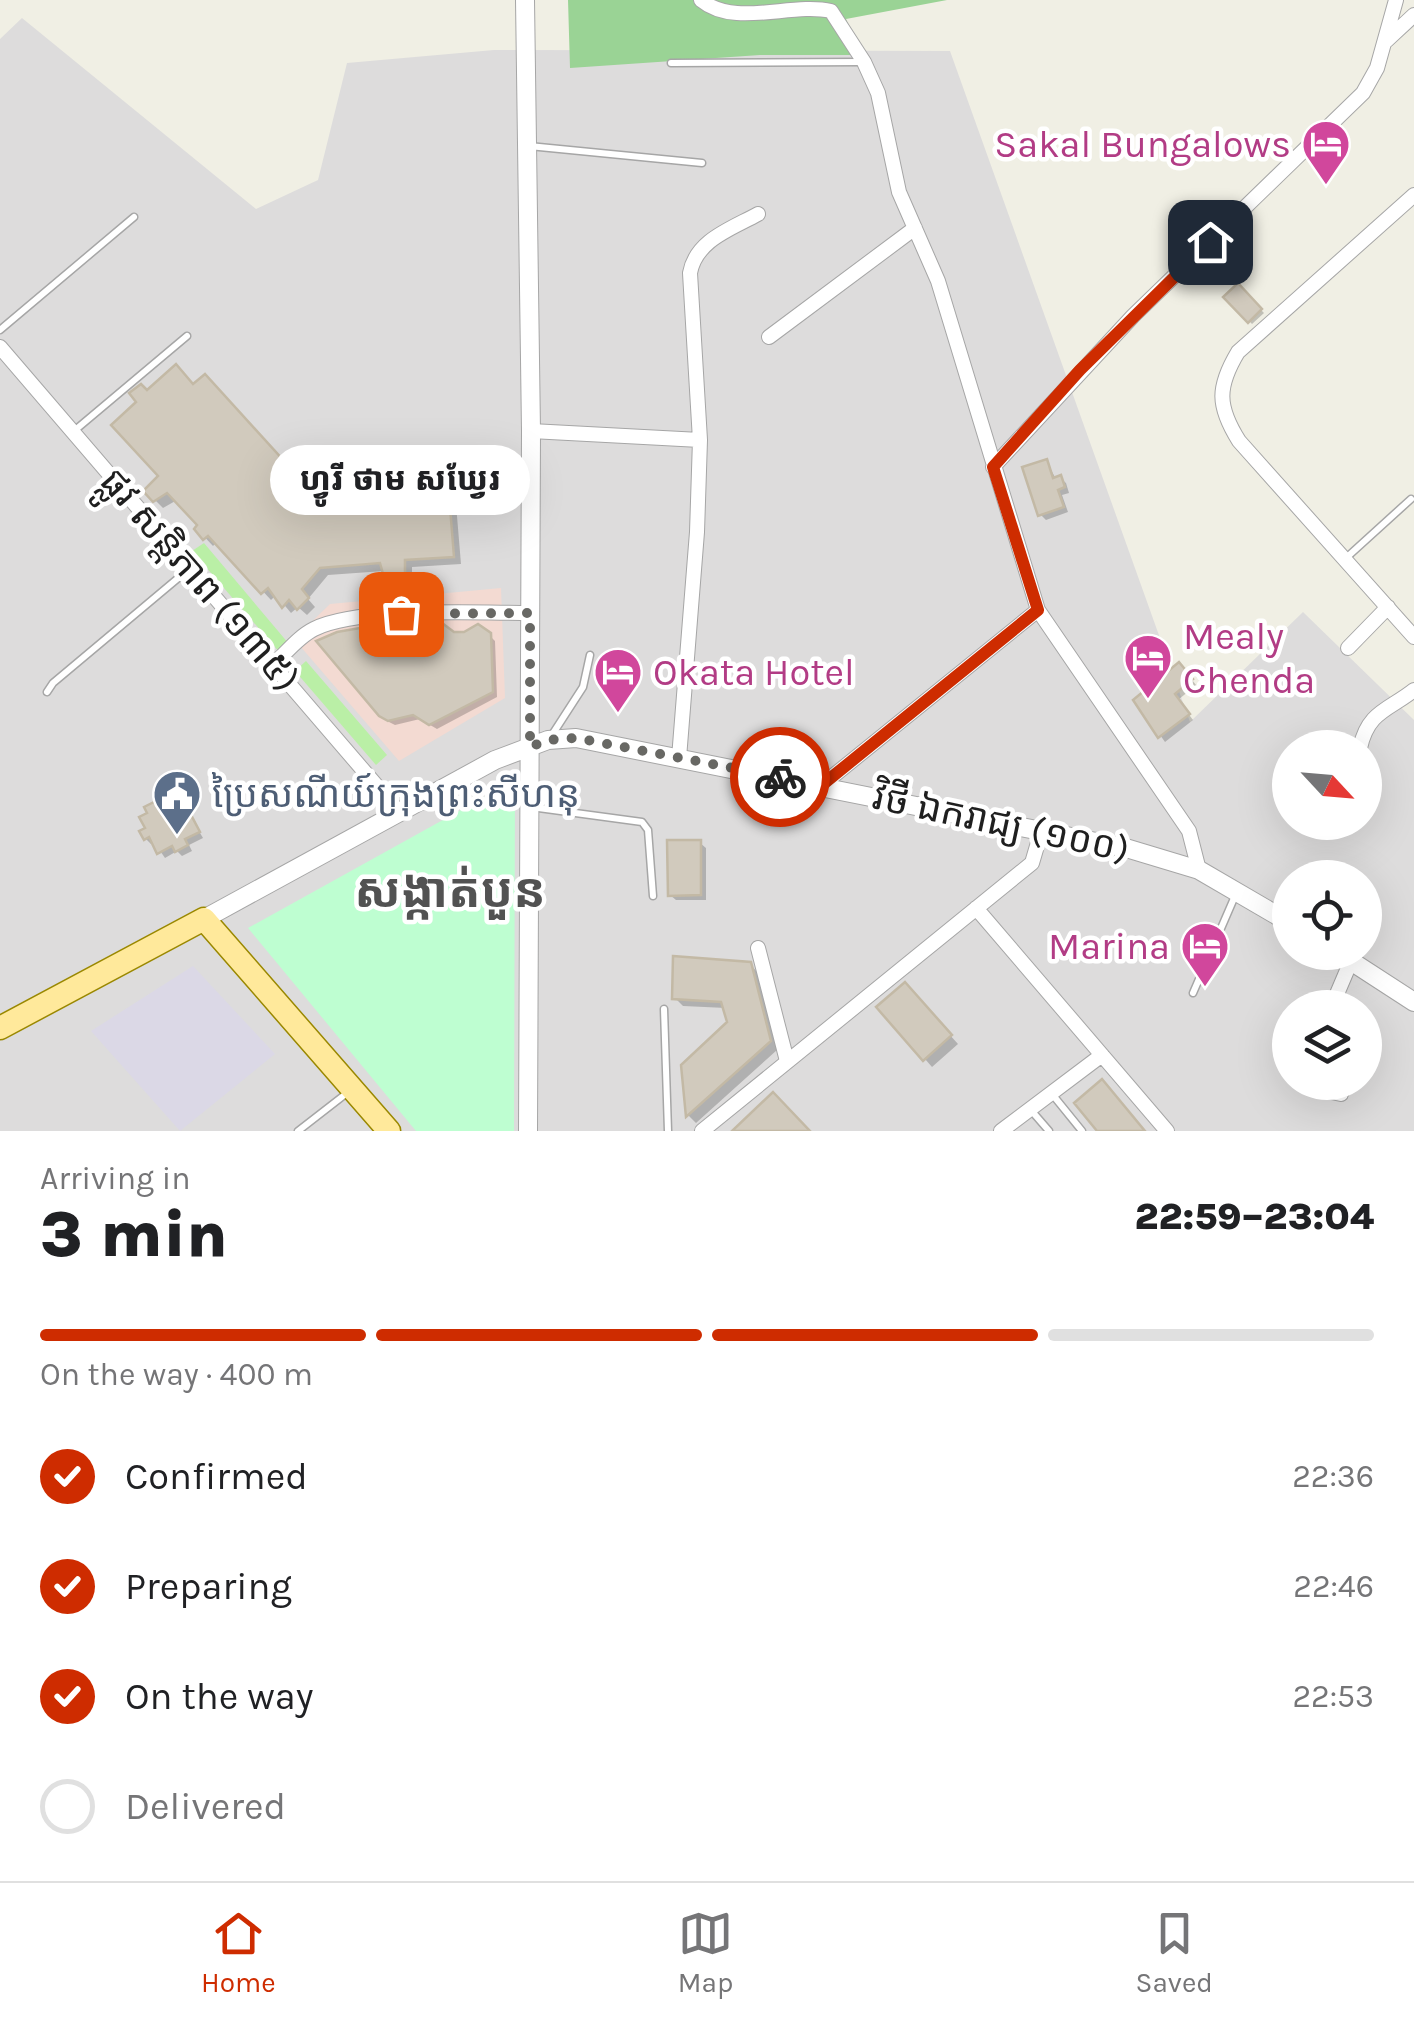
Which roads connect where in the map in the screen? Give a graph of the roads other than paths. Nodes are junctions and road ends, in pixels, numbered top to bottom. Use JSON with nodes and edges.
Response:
{"nodes":[{"id":1,"x":525,"y":0,"type":"edge"},
{"id":2,"x":701,"y":0,"type":"edge"},
{"id":3,"x":1396,"y":0,"type":"edge"},
{"id":4,"x":1414,"y":16,"type":"edge"},
{"id":5,"x":1386,"y":42,"type":"junction"},
{"id":6,"x":864,"y":62,"type":"junction"},
{"id":7,"x":671,"y":63,"type":"dead end"},
{"id":8,"x":527,"y":146,"type":"junction"},
{"id":9,"x":702,"y":163,"type":"dead end"},
{"id":10,"x":1414,"y":195,"type":"edge"},
{"id":11,"x":758,"y":214,"type":"dead end"},
{"id":12,"x":134,"y":217,"type":"dead end"},
{"id":13,"x":915,"y":228,"type":"junction"},
{"id":14,"x":0,"y":330,"type":"edge"},
{"id":15,"x":188,"y":336,"type":"dead end"},
{"id":16,"x":769,"y":337,"type":"dead end"},
{"id":17,"x":0,"y":347,"type":"edge"},
{"id":18,"x":531,"y":431,"type":"junction"},
{"id":19,"x":73,"y":432,"type":"junction"},
{"id":20,"x":700,"y":440,"type":"junction"},
{"id":21,"x":993,"y":467,"type":"junction"},
{"id":22,"x":1412,"y":499,"type":"dead end"},
{"id":23,"x":1345,"y":559,"type":"junction"},
{"id":24,"x":190,"y":568,"type":"junction"},
{"id":25,"x":1388,"y":608,"type":"junction"},
{"id":26,"x":1038,"y":610,"type":"junction"},
{"id":27,"x":530,"y":613,"type":"junction"},
{"id":28,"x":1414,"y":636,"type":"edge"},
{"id":29,"x":1348,"y":648,"type":"dead end"},
{"id":30,"x":590,"y":655,"type":"dead end"},
{"id":31,"x":274,"y":665,"type":"junction"},
{"id":32,"x":1414,"y":690,"type":"edge"},
{"id":33,"x":46,"y":692,"type":"dead end"},
{"id":34,"x":1366,"y":730,"type":"edge"},
{"id":35,"x":539,"y":744,"type":"junction"},
{"id":36,"x":679,"y":758,"type":"junction"},
{"id":37,"x":822,"y":785,"type":"junction"},
{"id":38,"x":529,"y":807,"type":"junction"},
{"id":39,"x":400,"y":813,"type":"junction"},
{"id":40,"x":1042,"y":829,"type":"junction"},
{"id":41,"x":1199,"y":870,"type":"junction"},
{"id":42,"x":1238,"y":890,"type":"junction"},
{"id":43,"x":653,"y":896,"type":"dead end"},
{"id":44,"x":976,"y":908,"type":"junction"},
{"id":45,"x":1272,"y":912,"type":"edge"},
{"id":46,"x":204,"y":919,"type":"junction"},
{"id":47,"x":758,"y":948,"type":"dead end"},
{"id":48,"x":1364,"y":970,"type":"edge"},
{"id":49,"x":1194,"y":993,"type":"dead end"},
{"id":50,"x":1414,"y":1002,"type":"edge"},
{"id":51,"x":664,"y":1009,"type":"dead end"},
{"id":52,"x":0,"y":1028,"type":"edge"},
{"id":53,"x":1102,"y":1055,"type":"junction"},
{"id":54,"x":787,"y":1062,"type":"junction"},
{"id":55,"x":352,"y":1089,"type":"junction"},
{"id":56,"x":1051,"y":1093,"type":"junction"},
{"id":57,"x":1030,"y":1109,"type":"junction"},
{"id":58,"x":1077,"y":1129,"type":"edge"},
{"id":59,"x":298,"y":1131,"type":"edge"},
{"id":60,"x":389,"y":1131,"type":"edge"},
{"id":61,"x":528,"y":1131,"type":"edge"},
{"id":62,"x":668,"y":1131,"type":"edge"},
{"id":63,"x":702,"y":1131,"type":"edge"},
{"id":64,"x":1000,"y":1131,"type":"edge"},
{"id":65,"x":1048,"y":1131,"type":"edge"},
{"id":66,"x":1166,"y":1131,"type":"edge"}],
"edges":[{"from":1,"to":8,"type":"street"},
{"from":2,"to":6,"type":"street"},
{"from":3,"to":5,"type":"street"},
{"from":4,"to":5,"type":"street"},
{"from":5,"to":21,"type":"street"},
{"from":6,"to":7,"type":"lane"},
{"from":6,"to":13,"type":"street"},
{"from":8,"to":9,"type":"lane"},
{"from":8,"to":18,"type":"street"},
{"from":10,"to":23,"type":"street"},
{"from":11,"to":20,"type":"street"},
{"from":12,"to":14,"type":"lane"},
{"from":13,"to":16,"type":"street"},
{"from":13,"to":21,"type":"street"},
{"from":15,"to":19,"type":"lane"},
{"from":17,"to":19,"type":"street","name":"ផ្លូវ សន្តិភាព (១៣៥)"},
{"from":18,"to":20,"type":"street"},
{"from":18,"to":27,"type":"street"},
{"from":19,"to":24,"type":"street","name":"ផ្លូវ សន្តិភាព (១៣៥)"},
{"from":20,"to":36,"type":"street"},
{"from":21,"to":26,"type":"street"},
{"from":22,"to":23,"type":"lane"},
{"from":23,"to":25,"type":"street"},
{"from":24,"to":31,"type":"street","name":"ផ្លូវ សន្តិភាព (១៣៥)"},
{"from":24,"to":33,"type":"lane"},
{"from":25,"to":28,"type":"street"},
{"from":25,"to":29,"type":"street"},
{"from":26,"to":37,"type":"street"},
{"from":26,"to":41,"type":"street"},
{"from":27,"to":31,"type":"street"},
{"from":27,"to":35,"type":"street"},
{"from":30,"to":35,"type":"lane"},
{"from":31,"to":39,"type":"street","name":"ផ្លូវ សន្តិភាព (១៣៥)"},
{"from":32,"to":34,"type":"street"},
{"from":35,"to":36,"type":"street","name":"វិថី ឯករាជ្យ (១០០)"},
{"from":35,"to":38,"type":"street"},
{"from":35,"to":39,"type":"street","name":"វិថី ឯករាជ្យ (១០០)"},
{"from":36,"to":37,"type":"street","name":"វិថី ឯករាជ្យ (១០០)"},
{"from":37,"to":40,"type":"street","name":"វិថី ឯករាជ្យ (១០០)"},
{"from":38,"to":43,"type":"lane"},
{"from":38,"to":61,"type":"street"},
{"from":39,"to":46,"type":"street","name":"វិថី ឯករាជ្យ (១០០)"},
{"from":40,"to":41,"type":"street","name":"វិថី ឯករាជ្យ (១០០)"},
{"from":40,"to":44,"type":"street"},
{"from":41,"to":42,"type":"street","name":"វិថី ឯករាជ្យ (១០០)"},
{"from":42,"to":45,"type":"street","name":"វិថី ឯករាជ្យ (១០០)"},
{"from":42,"to":49,"type":"lane"},
{"from":44,"to":53,"type":"street"},
{"from":44,"to":54,"type":"street"},
{"from":46,"to":52,"type":"main road"},
{"from":46,"to":55,"type":"main road"},
{"from":47,"to":54,"type":"street"},
{"from":48,"to":50,"type":"street"},
{"from":51,"to":62,"type":"lane"},
{"from":53,"to":56,"type":"street"},
{"from":53,"to":66,"type":"street"},
{"from":54,"to":63,"type":"street"},
{"from":55,"to":59,"type":"lane"},
{"from":55,"to":60,"type":"main road"},
{"from":56,"to":57,"type":"street"},
{"from":56,"to":58,"type":"lane"},
{"from":57,"to":64,"type":"street"},
{"from":57,"to":65,"type":"lane"}]}
